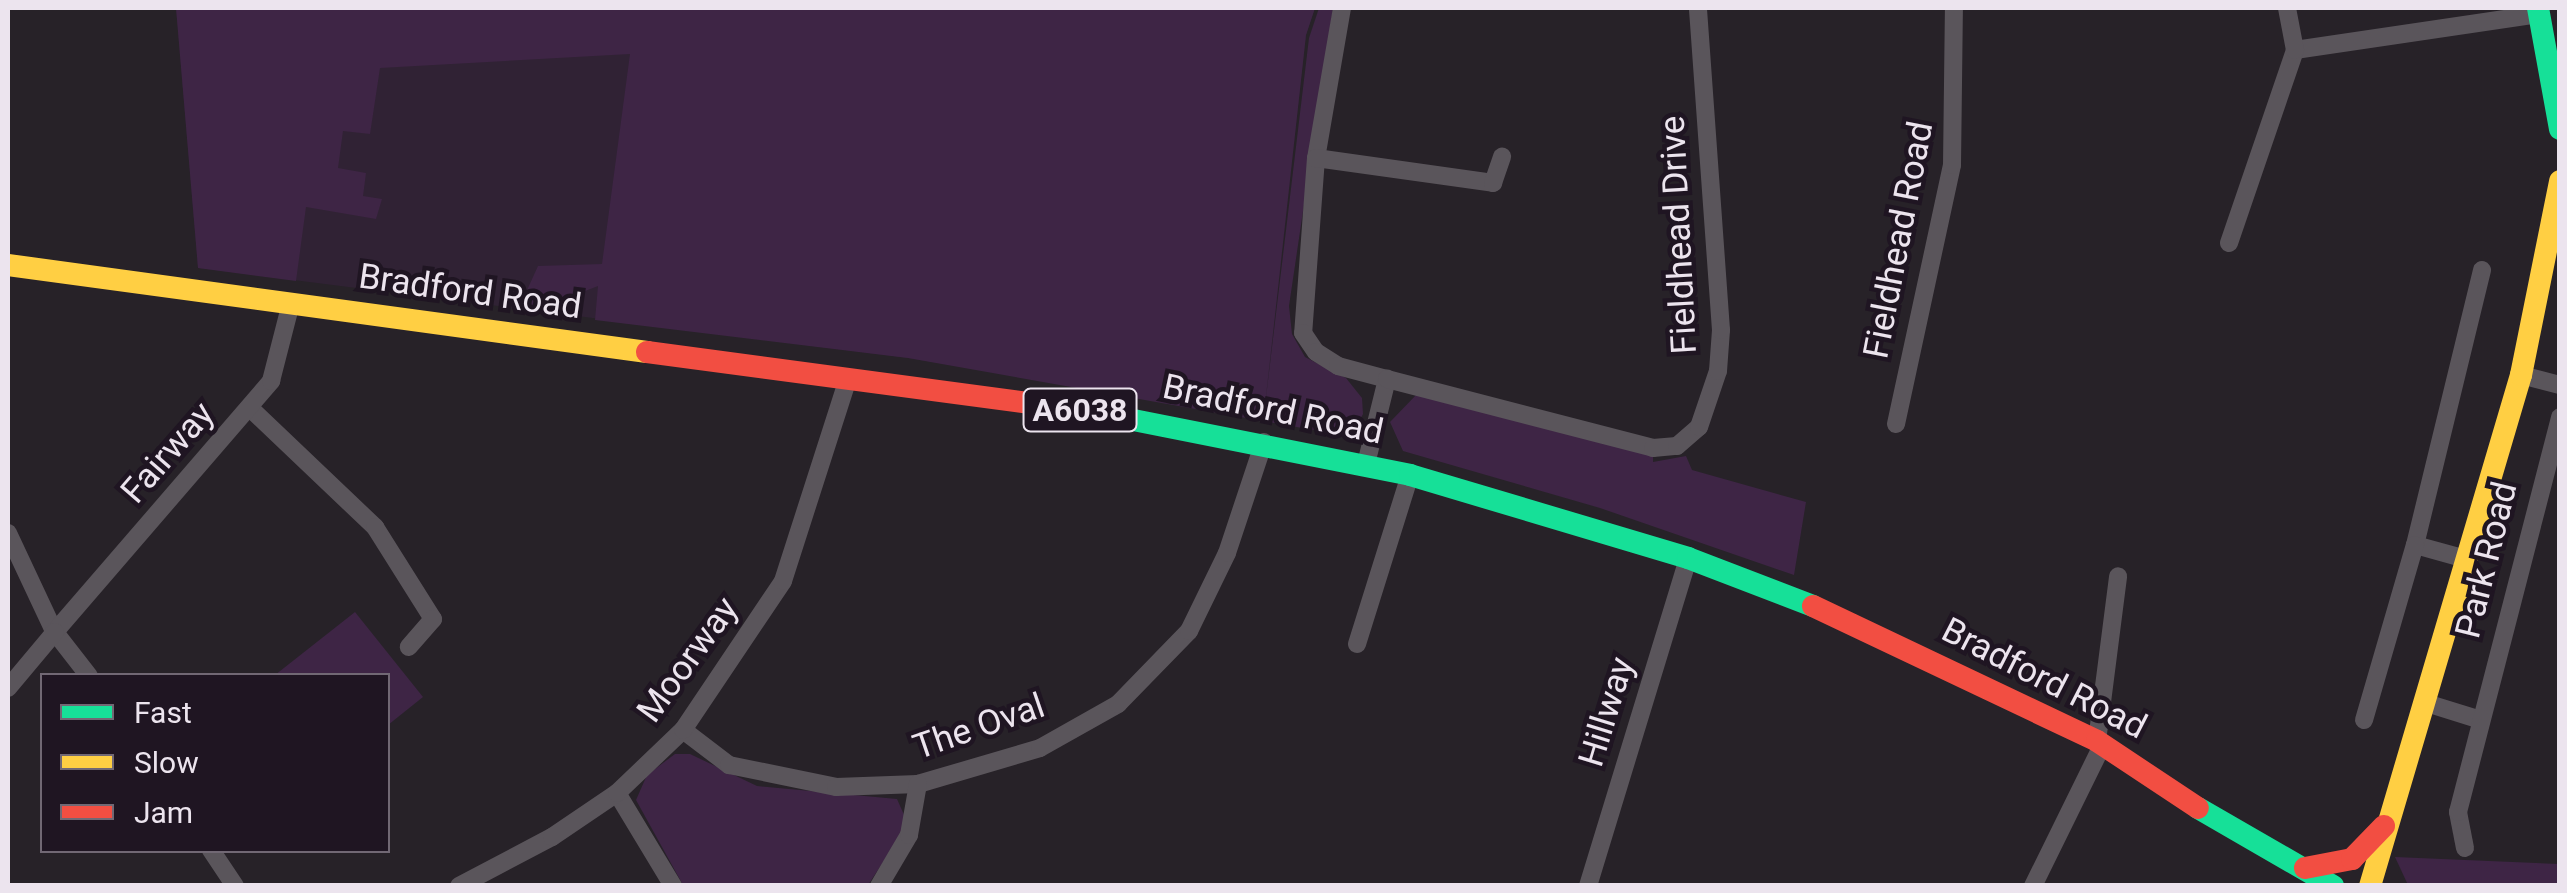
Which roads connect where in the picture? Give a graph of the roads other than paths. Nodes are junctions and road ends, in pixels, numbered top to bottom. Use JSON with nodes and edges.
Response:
{"nodes":[{"id":1,"x":1342,"y":8,"type":"edge"},
{"id":2,"x":1698,"y":8,"type":"edge"},
{"id":3,"x":1954,"y":8,"type":"edge"},
{"id":4,"x":2288,"y":8,"type":"edge"},
{"id":5,"x":2539,"y":11,"type":"edge"},
{"id":6,"x":2295,"y":50,"type":"junction"},
{"id":7,"x":2560,"y":129,"type":"edge"},
{"id":8,"x":1502,"y":157,"type":"dead end"},
{"id":9,"x":1316,"y":158,"type":"junction"},
{"id":10,"x":2560,"y":181,"type":"edge"},
{"id":11,"x":2229,"y":243,"type":"dead end"},
{"id":12,"x":8,"y":265,"type":"edge"},
{"id":13,"x":2482,"y":270,"type":"dead end"},
{"id":14,"x":291,"y":302,"type":"junction"},
{"id":15,"x":2521,"y":375,"type":"junction"},
{"id":16,"x":848,"y":378,"type":"junction"},
{"id":17,"x":1387,"y":378,"type":"junction"},
{"id":18,"x":2560,"y":385,"type":"edge"},
{"id":19,"x":250,"y":408,"type":"junction"},
{"id":20,"x":2560,"y":417,"type":"edge"},
{"id":21,"x":1896,"y":424,"type":"dead end"},
{"id":22,"x":1264,"y":442,"type":"junction"},
{"id":23,"x":1366,"y":464,"type":"junction"},
{"id":24,"x":1410,"y":474,"type":"junction"},
{"id":25,"x":8,"y":532,"type":"edge"},
{"id":26,"x":2415,"y":545,"type":"junction"},
{"id":27,"x":1688,"y":558,"type":"junction"},
{"id":28,"x":2466,"y":559,"type":"junction"},
{"id":29,"x":2118,"y":576,"type":"dead end"},
{"id":30,"x":58,"y":629,"type":"junction"},
{"id":31,"x":1357,"y":644,"type":"dead end"},
{"id":32,"x":409,"y":647,"type":"dead end"},
{"id":33,"x":87,"y":673,"type":"edge"},
{"id":34,"x":8,"y":688,"type":"edge"},
{"id":35,"x":2423,"y":702,"type":"junction"},
{"id":36,"x":2364,"y":720,"type":"dead end"},
{"id":37,"x":2481,"y":720,"type":"junction"},
{"id":38,"x":683,"y":730,"type":"junction"},
{"id":39,"x":2100,"y":743,"type":"junction"},
{"id":40,"x":918,"y":784,"type":"junction"},
{"id":41,"x":616,"y":793,"type":"junction"},
{"id":42,"x":2384,"y":826,"type":"junction"},
{"id":43,"x":2465,"y":848,"type":"dead end"},
{"id":44,"x":213,"y":853,"type":"edge"},
{"id":45,"x":2302,"y":877,"type":"edge"},
{"id":46,"x":235,"y":886,"type":"edge"},
{"id":47,"x":460,"y":886,"type":"edge"},
{"id":48,"x":673,"y":886,"type":"edge"},
{"id":49,"x":879,"y":886,"type":"edge"},
{"id":50,"x":1588,"y":886,"type":"edge"},
{"id":51,"x":2033,"y":886,"type":"edge"},
{"id":52,"x":2333,"y":886,"type":"edge"},
{"id":53,"x":2370,"y":886,"type":"edge"}],
"edges":[{"from":1,"to":9,"type":"street","name":"Fieldhead Drive"},
{"from":2,"to":17,"type":"street","name":"Fieldhead Drive"},
{"from":3,"to":21,"type":"street","name":"Fieldhead Road"},
{"from":4,"to":6,"type":"street"},
{"from":5,"to":6,"type":"street"},
{"from":5,"to":7,"type":"main road"},
{"from":6,"to":11,"type":"street"},
{"from":8,"to":9,"type":"street"},
{"from":9,"to":17,"type":"street","name":"Fieldhead Drive"},
{"from":10,"to":15,"type":"main road","name":"Park Road"},
{"from":12,"to":14,"type":"main road","name":"Bradford Road","number":"A6038"},
{"from":13,"to":26,"type":"street"},
{"from":14,"to":16,"type":"main road","name":"Bradford Road","number":"A6038"},
{"from":14,"to":19,"type":"street","name":"Fairway"},
{"from":15,"to":18,"type":"street"},
{"from":15,"to":28,"type":"main road","name":"Park Road"},
{"from":16,"to":22,"type":"main road","name":"Bradford Road","number":"A6038"},
{"from":16,"to":38,"type":"street","name":"Moorway"},
{"from":17,"to":23,"type":"street"},
{"from":19,"to":30,"type":"street","name":"Fairway"},
{"from":19,"to":32,"type":"street"},
{"from":20,"to":37,"type":"street","name":"Park Road"},
{"from":22,"to":23,"type":"main road","name":"Bradford Road","number":"A6038"},
{"from":22,"to":40,"type":"street","name":"The Oval"},
{"from":23,"to":24,"type":"main road","name":"Bradford Road","number":"A6038"},
{"from":24,"to":27,"type":"main road","name":"Bradford Road","number":"A6038"},
{"from":24,"to":31,"type":"street"},
{"from":25,"to":30,"type":"street"},
{"from":26,"to":28,"type":"street","name":"Park Road"},
{"from":26,"to":36,"type":"street"},
{"from":27,"to":39,"type":"main road","name":"Bradford Road","number":"A6038"},
{"from":27,"to":50,"type":"street","name":"Hillway"},
{"from":28,"to":35,"type":"main road","name":"Park Road"},
{"from":29,"to":39,"type":"street"},
{"from":30,"to":33,"type":"street"},
{"from":30,"to":34,"type":"street","name":"Fairway"},
{"from":35,"to":37,"type":"street"},
{"from":35,"to":42,"type":"main road","name":"Park Road"},
{"from":37,"to":43,"type":"street","name":"Park Road"},
{"from":38,"to":40,"type":"street","name":"The Oval"},
{"from":38,"to":41,"type":"street","name":"Moorway"},
{"from":39,"to":45,"type":"main road","name":"Bradford Road","number":"A6038"},
{"from":39,"to":51,"type":"street"},
{"from":40,"to":49,"type":"street"},
{"from":41,"to":47,"type":"street","name":"Moorway"},
{"from":41,"to":48,"type":"street"},
{"from":42,"to":45,"type":"main road"},
{"from":42,"to":53,"type":"main road","name":"Park Road"},
{"from":44,"to":46,"type":"street"},
{"from":45,"to":52,"type":"main road","name":"Bradford Road","number":"A6038"}]}
